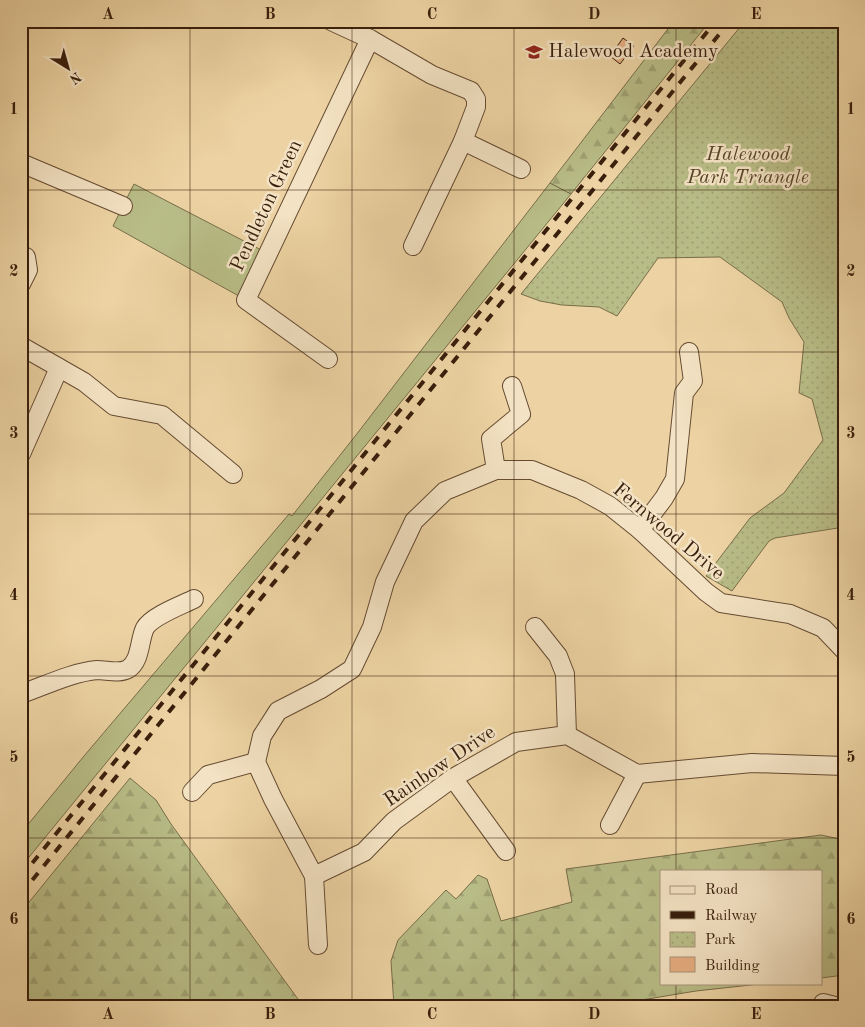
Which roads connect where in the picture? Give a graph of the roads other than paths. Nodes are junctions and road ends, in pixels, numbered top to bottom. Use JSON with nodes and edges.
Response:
{"nodes":[{"id":1,"x":331,"y":21,"type":"edge"},
{"id":2,"x":370,"y":40,"type":"junction"},
{"id":3,"x":463,"y":141,"type":"junction"},
{"id":4,"x":21,"y":163,"type":"edge"},
{"id":5,"x":521,"y":169,"type":"dead end"},
{"id":6,"x":123,"y":206,"type":"dead end"},
{"id":7,"x":413,"y":246,"type":"dead end"},
{"id":8,"x":26,"y":257,"type":"dead end"},
{"id":9,"x":21,"y":284,"type":"edge"},
{"id":10,"x":21,"y":346,"type":"edge"},
{"id":11,"x":689,"y":352,"type":"dead end"},
{"id":12,"x":328,"y":359,"type":"dead end"},
{"id":13,"x":58,"y":368,"type":"junction"},
{"id":14,"x":512,"y":386,"type":"dead end"},
{"id":15,"x":21,"y":454,"type":"edge"},
{"id":16,"x":496,"y":470,"type":"junction"},
{"id":17,"x":233,"y":474,"type":"dead end"},
{"id":18,"x":640,"y":530,"type":"junction"},
{"id":19,"x":194,"y":598,"type":"dead end"},
{"id":20,"x":535,"y":627,"type":"dead end"},
{"id":21,"x":844,"y":650,"type":"edge"},
{"id":22,"x":21,"y":694,"type":"edge"},
{"id":23,"x":567,"y":735,"type":"junction"},
{"id":24,"x":256,"y":762,"type":"junction"},
{"id":25,"x":844,"y":766,"type":"edge"},
{"id":26,"x":637,"y":774,"type":"junction"},
{"id":27,"x":453,"y":778,"type":"junction"},
{"id":28,"x":192,"y":792,"type":"dead end"},
{"id":29,"x":610,"y":825,"type":"dead end"},
{"id":30,"x":506,"y":851,"type":"dead end"},
{"id":31,"x":314,"y":876,"type":"junction"},
{"id":32,"x":318,"y":945,"type":"dead end"},
{"id":33,"x":823,"y":1006,"type":"edge"},
{"id":34,"x":835,"y":1006,"type":"edge"}],
"edges":[{"from":1,"to":2,"type":"street"},
{"from":2,"to":3,"type":"street"},
{"from":2,"to":12,"type":"street","name":"Pendleton Green"},
{"from":3,"to":5,"type":"street"},
{"from":3,"to":7,"type":"street"},
{"from":4,"to":6,"type":"street"},
{"from":8,"to":9,"type":"street"},
{"from":10,"to":13,"type":"street"},
{"from":11,"to":18,"type":"street"},
{"from":13,"to":15,"type":"street"},
{"from":13,"to":17,"type":"street"},
{"from":14,"to":16,"type":"street"},
{"from":16,"to":18,"type":"street","name":"Fernwood Drive"},
{"from":16,"to":24,"type":"street","name":"Fernwood Drive"},
{"from":18,"to":21,"type":"street","name":"Fernwood Drive"},
{"from":19,"to":22,"type":"street"},
{"from":20,"to":23,"type":"street"},
{"from":23,"to":26,"type":"street"},
{"from":23,"to":27,"type":"street","name":"Rainbow Drive"},
{"from":24,"to":28,"type":"street"},
{"from":24,"to":31,"type":"street"},
{"from":25,"to":26,"type":"street"},
{"from":26,"to":29,"type":"street"},
{"from":27,"to":30,"type":"street"},
{"from":27,"to":31,"type":"street","name":"Rainbow Drive"},
{"from":31,"to":32,"type":"street"},
{"from":33,"to":34,"type":"street"}]}
